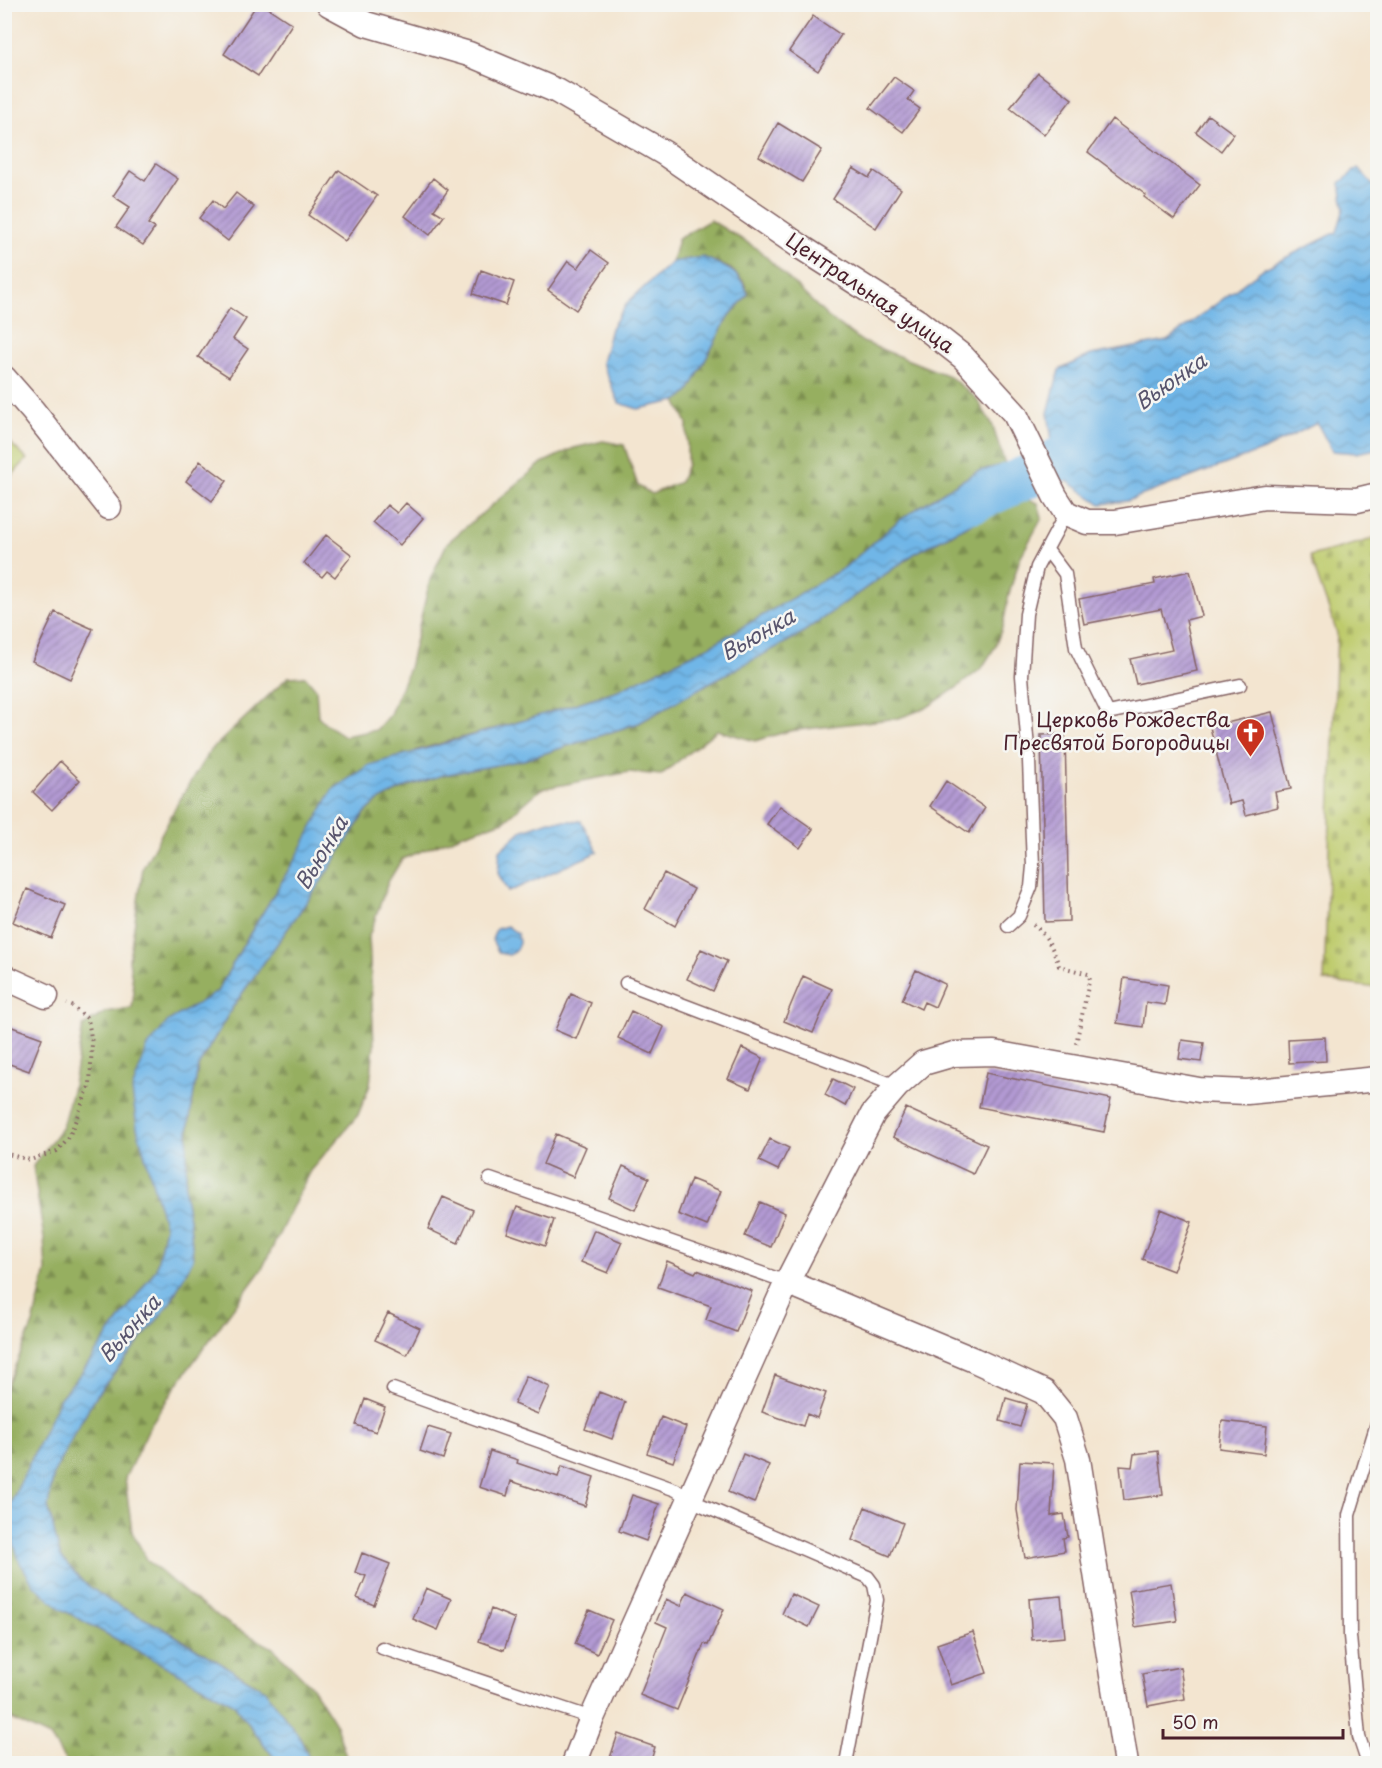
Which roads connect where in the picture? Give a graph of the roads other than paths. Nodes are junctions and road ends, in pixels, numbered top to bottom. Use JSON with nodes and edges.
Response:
{"nodes":[{"id":1,"x":329,"y":4,"type":"edge"},
{"id":2,"x":4,"y":378,"type":"edge"},
{"id":3,"x":1377,"y":495,"type":"edge"},
{"id":4,"x":1060,"y":504,"type":"junction"},
{"id":5,"x":109,"y":507,"type":"dead end"},
{"id":6,"x":1047,"y":550,"type":"junction"},
{"id":7,"x":1240,"y":685,"type":"dead end"},
{"id":8,"x":1008,"y":926,"type":"dead end"},
{"id":9,"x":4,"y":977,"type":"edge"},
{"id":10,"x":626,"y":983,"type":"dead end"},
{"id":11,"x":46,"y":996,"type":"road end"},
{"id":12,"x":1377,"y":1079,"type":"edge"},
{"id":13,"x":897,"y":1086,"type":"junction"},
{"id":14,"x":490,"y":1179,"type":"dead end"},
{"id":15,"x":788,"y":1282,"type":"junction"},
{"id":16,"x":393,"y":1389,"type":"dead end"},
{"id":17,"x":1377,"y":1420,"type":"edge"},
{"id":18,"x":690,"y":1500,"type":"junction"},
{"id":19,"x":382,"y":1648,"type":"dead end"},
{"id":20,"x":592,"y":1718,"type":"junction"},
{"id":21,"x":847,"y":1758,"type":"dead end"},
{"id":22,"x":574,"y":1764,"type":"edge"},
{"id":23,"x":1126,"y":1764,"type":"edge"},
{"id":24,"x":1368,"y":1764,"type":"edge"}],
"edges":[{"from":1,"to":4,"type":"street","name":"Центральная улица"},
{"from":2,"to":5,"type":"street"},
{"from":3,"to":4,"type":"street"},
{"from":4,"to":6,"type":"lane"},
{"from":6,"to":7,"type":"lane"},
{"from":6,"to":8,"type":"lane"},
{"from":9,"to":11,"type":"street"},
{"from":10,"to":13,"type":"lane"},
{"from":12,"to":13,"type":"street"},
{"from":13,"to":15,"type":"street"},
{"from":14,"to":15,"type":"lane"},
{"from":15,"to":18,"type":"street"},
{"from":15,"to":23,"type":"street"},
{"from":16,"to":18,"type":"lane"},
{"from":17,"to":24,"type":"lane"},
{"from":18,"to":20,"type":"street"},
{"from":18,"to":21,"type":"lane"},
{"from":19,"to":20,"type":"lane"},
{"from":20,"to":22,"type":"street"}]}
